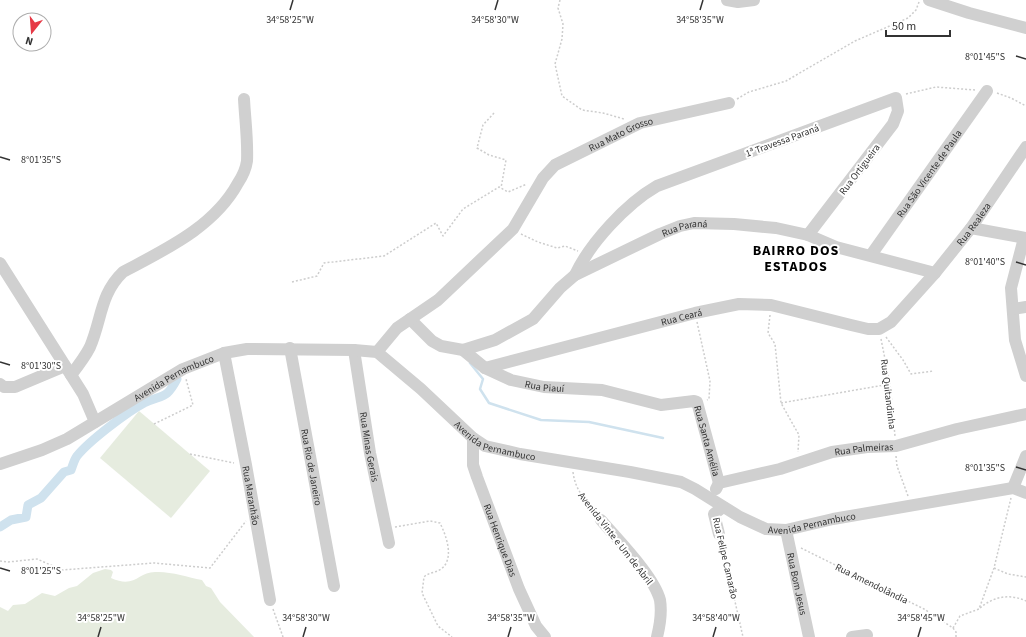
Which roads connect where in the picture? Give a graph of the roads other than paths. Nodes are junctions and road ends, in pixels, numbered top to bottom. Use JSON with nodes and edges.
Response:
{"nodes":[{"id":1,"x":726,"y":0,"type":"edge"},
{"id":2,"x":754,"y":0,"type":"edge"},
{"id":3,"x":930,"y":0,"type":"edge"},
{"id":4,"x":1026,"y":28,"type":"edge"},
{"id":5,"x":987,"y":91,"type":"road end"},
{"id":6,"x":896,"y":98,"type":"joint"},
{"id":7,"x":244,"y":99,"type":"dead end"},
{"id":8,"x":729,"y":103,"type":"road end"},
{"id":9,"x":1026,"y":147,"type":"edge"},
{"id":10,"x":971,"y":228,"type":"junction"},
{"id":11,"x":808,"y":235,"type":"junction"},
{"id":12,"x":1025,"y":238,"type":"edge"},
{"id":13,"x":871,"y":255,"type":"junction"},
{"id":14,"x":0,"y":264,"type":"edge"},
{"id":15,"x":935,"y":273,"type":"junction"},
{"id":16,"x":575,"y":275,"type":"junction"},
{"id":17,"x":1026,"y":307,"type":"edge"},
{"id":18,"x":1013,"y":309,"type":"junction"},
{"id":19,"x":410,"y":319,"type":"junction"},
{"id":20,"x":879,"y":329,"type":"joint"},
{"id":21,"x":290,"y":348,"type":"junction"},
{"id":22,"x":354,"y":350,"type":"junction"},
{"id":23,"x":463,"y":350,"type":"junction"},
{"id":24,"x":377,"y":352,"type":"junction"},
{"id":25,"x":224,"y":353,"type":"junction"},
{"id":26,"x":485,"y":368,"type":"junction"},
{"id":27,"x":68,"y":371,"type":"junction"},
{"id":28,"x":1026,"y":376,"type":"edge"},
{"id":29,"x":0,"y":384,"type":"edge"},
{"id":30,"x":698,"y":402,"type":"joint"},
{"id":31,"x":1026,"y":414,"type":"edge"},
{"id":32,"x":95,"y":422,"type":"junction"},
{"id":33,"x":473,"y":438,"type":"junction"},
{"id":34,"x":1026,"y":456,"type":"edge"},
{"id":35,"x":0,"y":464,"type":"edge"},
{"id":36,"x":719,"y":483,"type":"junction"},
{"id":37,"x":1013,"y":488,"type":"junction"},
{"id":38,"x":1026,"y":493,"type":"edge"},
{"id":39,"x":712,"y":500,"type":"junction"},
{"id":40,"x":723,"y":507,"type":"junction"},
{"id":41,"x":601,"y":520,"type":"road end"},
{"id":42,"x":719,"y":534,"type":"road end"},
{"id":43,"x":787,"y":536,"type":"junction"},
{"id":44,"x":389,"y":543,"type":"dead end"},
{"id":45,"x":334,"y":586,"type":"dead end"},
{"id":46,"x":270,"y":600,"type":"road end"},
{"id":47,"x":867,"y":635,"type":"dead end"},
{"id":48,"x":545,"y":637,"type":"edge"},
{"id":49,"x":657,"y":637,"type":"edge"},
{"id":50,"x":809,"y":637,"type":"edge"},
{"id":51,"x":852,"y":637,"type":"edge"}],
"edges":[{"from":1,"to":2,"type":"street"},
{"from":3,"to":4,"type":"street"},
{"from":5,"to":13,"type":"street","name":"Rua São Vicente de Paula"},
{"from":6,"to":11,"type":"street","name":"Rua Ortigueira"},
{"from":6,"to":16,"type":"street","name":"1ª Travessa Paraná"},
{"from":7,"to":27,"type":"street"},
{"from":8,"to":19,"type":"street","name":"Rua Mato Grosso"},
{"from":9,"to":10,"type":"street","name":"Rua Realeza"},
{"from":10,"to":12,"type":"street"},
{"from":10,"to":15,"type":"street","name":"Rua Realeza"},
{"from":11,"to":13,"type":"street","name":"Rua Paraná"},
{"from":11,"to":16,"type":"street","name":"Rua Paraná"},
{"from":12,"to":18,"type":"street"},
{"from":13,"to":15,"type":"street","name":"Rua Paraná"},
{"from":14,"to":27,"type":"street"},
{"from":15,"to":20,"type":"street","name":"Rua Realeza"},
{"from":16,"to":23,"type":"street","name":"Rua Paraná"},
{"from":17,"to":18,"type":"street"},
{"from":18,"to":28,"type":"street"},
{"from":19,"to":23,"type":"street","name":"Rua Piauí"},
{"from":19,"to":24,"type":"street","name":"Rua Mato Grosso"},
{"from":20,"to":26,"type":"street","name":"Rua Ceará"},
{"from":21,"to":22,"type":"street","name":"Avenida Pernambuco"},
{"from":21,"to":25,"type":"street","name":"Avenida Pernambuco"},
{"from":21,"to":45,"type":"street","name":"Rua Rio de Janeiro"},
{"from":22,"to":24,"type":"street","name":"Avenida Pernambuco"},
{"from":22,"to":44,"type":"street","name":"Rua Minas Gerais"},
{"from":23,"to":26,"type":"street","name":"Rua Piauí"},
{"from":24,"to":33,"type":"street","name":"Avenida Pernambuco"},
{"from":25,"to":32,"type":"street","name":"Avenida Pernambuco"},
{"from":25,"to":46,"type":"street","name":"Rua Maranhão"},
{"from":26,"to":30,"type":"street","name":"Rua Piauí"},
{"from":27,"to":29,"type":"street"},
{"from":27,"to":32,"type":"street"},
{"from":30,"to":36,"type":"street","name":"Rua Santa Amélia"},
{"from":31,"to":36,"type":"street","name":"Rua Palmeiras"},
{"from":32,"to":35,"type":"street","name":"Avenida Pernambuco"},
{"from":33,"to":39,"type":"street","name":"Avenida Pernambuco"},
{"from":33,"to":48,"type":"street","name":"Rua Henrique Dias"},
{"from":34,"to":37,"type":"street"},
{"from":36,"to":39,"type":"street"},
{"from":37,"to":38,"type":"street"},
{"from":37,"to":43,"type":"street","name":"Avenida Pernambuco"},
{"from":39,"to":40,"type":"street","name":"Avenida Pernambuco"},
{"from":40,"to":42,"type":"street","name":"Rua Felipe Camarão"},
{"from":40,"to":43,"type":"street","name":"Avenida Pernambuco"},
{"from":41,"to":49,"type":"street","name":"Avenida Vinte e Um de Abril"},
{"from":43,"to":50,"type":"street","name":"Rua Bom Jesus"},
{"from":47,"to":51,"type":"street"}]}
